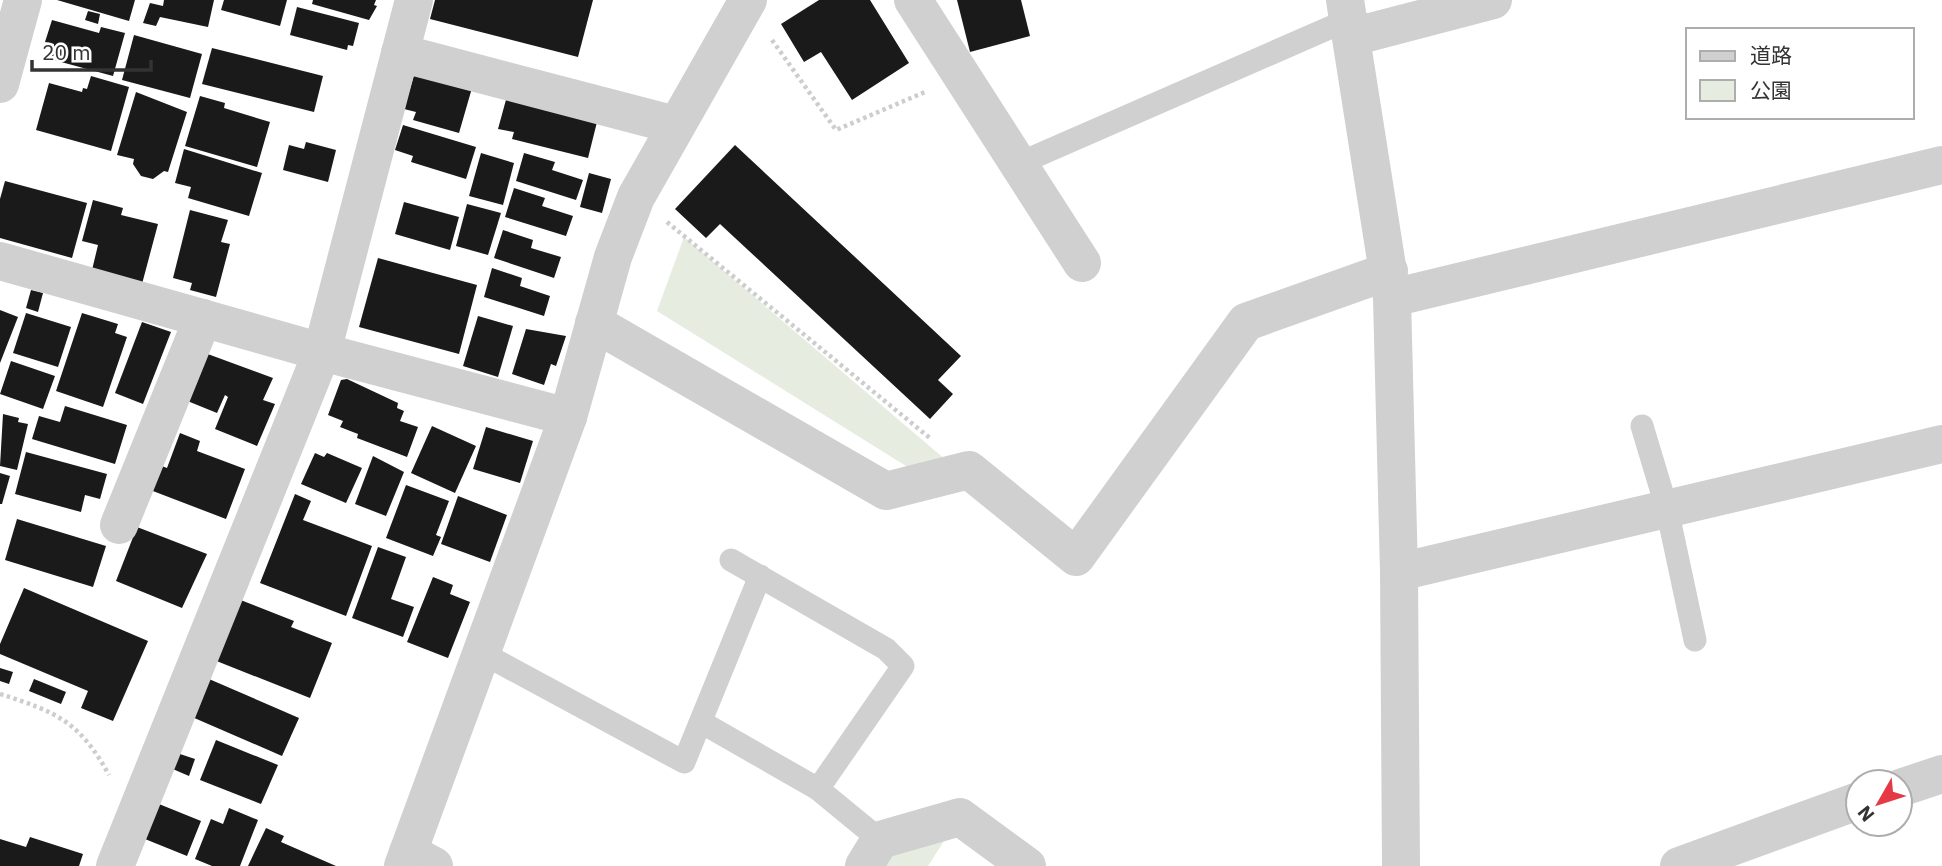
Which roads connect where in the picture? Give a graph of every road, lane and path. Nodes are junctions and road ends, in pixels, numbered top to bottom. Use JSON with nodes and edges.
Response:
{"nodes":[{"id":1,"x":23,"y":0,"type":"edge"},
{"id":2,"x":414,"y":0,"type":"edge"},
{"id":3,"x":913,"y":0,"type":"edge"},
{"id":4,"x":1493,"y":0,"type":"edge"},
{"id":5,"x":747,"y":1,"type":"edge"},
{"id":6,"x":1348,"y":14,"type":"edge"},
{"id":7,"x":400,"y":52,"type":"junction"},
{"id":8,"x":961,"y":76,"type":"junction"},
{"id":9,"x":0,"y":84,"type":"edge"},
{"id":10,"x":675,"y":125,"type":"junction"},
{"id":11,"x":1018,"y":164,"type":"junction"},
{"id":12,"x":1942,"y":165,"type":"edge"},
{"id":13,"x":636,"y":197,"type":"junction"},
{"id":14,"x":0,"y":261,"type":"edge"},
{"id":15,"x":1083,"y":262,"type":"dead end"},
{"id":16,"x":1391,"y":284,"type":"junction"},
{"id":17,"x":203,"y":318,"type":"junction"},
{"id":18,"x":594,"y":323,"type":"junction"},
{"id":19,"x":322,"y":352,"type":"junction"},
{"id":20,"x":568,"y":417,"type":"junction"},
{"id":21,"x":1642,"y":426,"type":"dead end"},
{"id":22,"x":1942,"y":444,"type":"edge"},
{"id":23,"x":969,"y":470,"type":"junction"},
{"id":24,"x":1667,"y":509,"type":"junction"},
{"id":25,"x":119,"y":525,"type":"dead end"},
{"id":26,"x":731,"y":559,"type":"dead end"},
{"id":27,"x":1399,"y":572,"type":"junction"},
{"id":28,"x":760,"y":576,"type":"junction"},
{"id":29,"x":1695,"y":640,"type":"dead end"},
{"id":30,"x":482,"y":653,"type":"junction"},
{"id":31,"x":0,"y":694,"type":"edge"},
{"id":32,"x":701,"y":722,"type":"junction"},
{"id":33,"x":1942,"y":774,"type":"edge"},
{"id":34,"x":1914,"y":783,"type":"edge"},
{"id":35,"x":818,"y":789,"type":"junction"},
{"id":36,"x":1844,"y":806,"type":"edge"},
{"id":37,"x":134,"y":822,"type":"junction"},
{"id":38,"x":872,"y":853,"type":"edge"},
{"id":39,"x":415,"y":861,"type":"edge"},
{"id":40,"x":115,"y":866,"type":"edge"},
{"id":41,"x":1027,"y":866,"type":"edge"},
{"id":42,"x":1401,"y":866,"type":"edge"},
{"id":43,"x":1679,"y":866,"type":"edge"}],
"edges":[{"from":1,"to":9,"type":"street"},
{"from":2,"to":7,"type":"street"},
{"from":3,"to":8,"type":"street"},
{"from":4,"to":6,"type":"street"},
{"from":5,"to":8,"type":"path"},
{"from":5,"to":10,"type":"street"},
{"from":6,"to":11,"type":"lane"},
{"from":6,"to":16,"type":"street"},
{"from":7,"to":10,"type":"street"},
{"from":7,"to":19,"type":"street"},
{"from":8,"to":11,"type":"street"},
{"from":10,"to":13,"type":"street"},
{"from":11,"to":15,"type":"street"},
{"from":12,"to":16,"type":"street"},
{"from":13,"to":18,"type":"street"},
{"from":13,"to":23,"type":"path"},
{"from":14,"to":17,"type":"street"},
{"from":16,"to":23,"type":"street"},
{"from":16,"to":27,"type":"street"},
{"from":17,"to":19,"type":"street"},
{"from":17,"to":25,"type":"street"},
{"from":18,"to":20,"type":"street"},
{"from":18,"to":23,"type":"street"},
{"from":19,"to":20,"type":"street"},
{"from":19,"to":37,"type":"street"},
{"from":20,"to":30,"type":"street"},
{"from":21,"to":24,"type":"lane"},
{"from":22,"to":24,"type":"street"},
{"from":24,"to":27,"type":"street"},
{"from":24,"to":29,"type":"lane"},
{"from":26,"to":28,"type":"lane"},
{"from":27,"to":42,"type":"street"},
{"from":28,"to":32,"type":"lane"},
{"from":28,"to":35,"type":"lane"},
{"from":30,"to":32,"type":"lane"},
{"from":30,"to":39,"type":"street"},
{"from":31,"to":37,"type":"path"},
{"from":32,"to":35,"type":"lane"},
{"from":33,"to":34,"type":"street"},
{"from":35,"to":38,"type":"lane"},
{"from":36,"to":43,"type":"street"},
{"from":37,"to":40,"type":"street"},
{"from":38,"to":41,"type":"street"}]}
